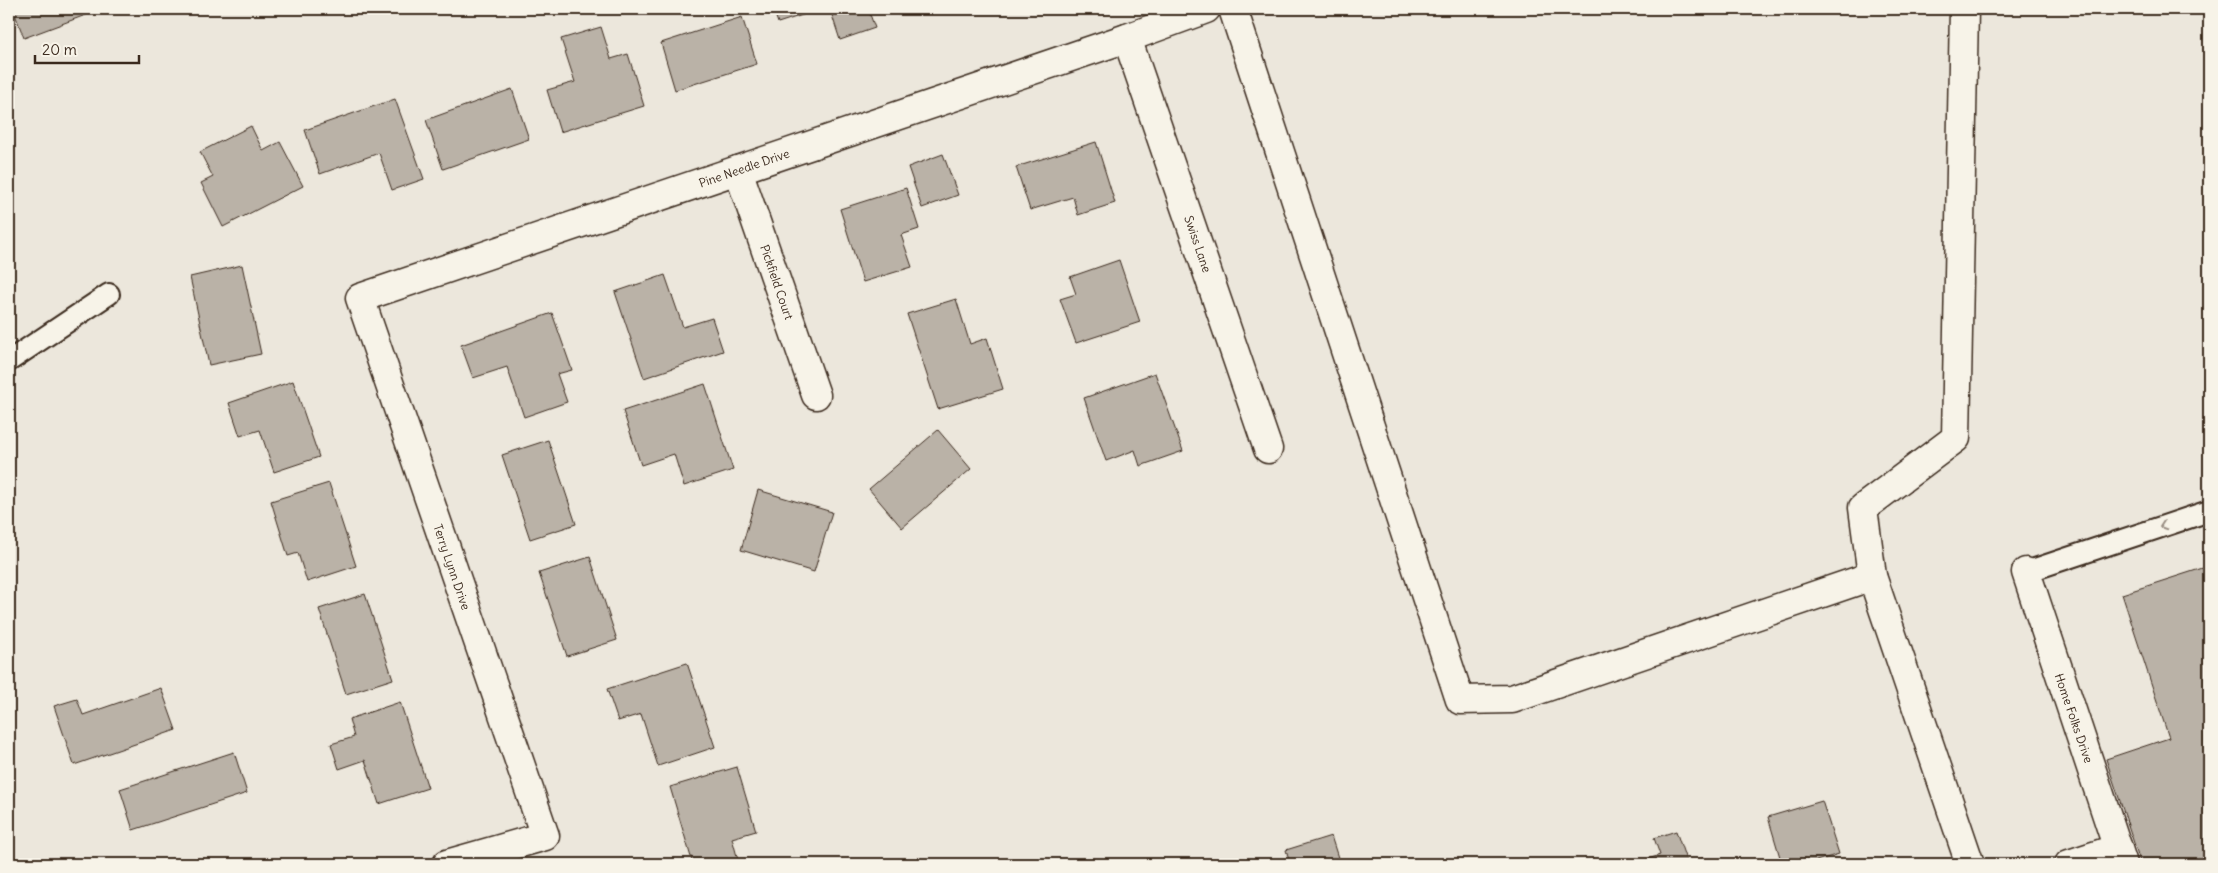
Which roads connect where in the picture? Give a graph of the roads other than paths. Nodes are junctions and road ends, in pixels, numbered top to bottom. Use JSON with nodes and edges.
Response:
{"nodes":[{"id":1,"x":1206,"y":9,"type":"edge"},
{"id":2,"x":1233,"y":9,"type":"edge"},
{"id":3,"x":1964,"y":9,"type":"edge"},
{"id":4,"x":1127,"y":38,"type":"junction"},
{"id":5,"x":738,"y":170,"type":"junction"},
{"id":6,"x":109,"y":294,"type":"dead end"},
{"id":7,"x":360,"y":298,"type":"joint"},
{"id":8,"x":9,"y":361,"type":"edge"},
{"id":9,"x":816,"y":395,"type":"dead end"},
{"id":10,"x":1268,"y":449,"type":"dead end"},
{"id":11,"x":2209,"y":511,"type":"edge"},
{"id":12,"x":2026,"y":572,"type":"joint"},
{"id":13,"x":1872,"y":576,"type":"junction"},
{"id":14,"x":2120,"y":856,"type":"edge"},
{"id":15,"x":447,"y":864,"type":"edge"},
{"id":16,"x":1970,"y":864,"type":"edge"},
{"id":17,"x":2069,"y":864,"type":"edge"}],
"edges":[{"from":1,"to":4,"type":"street","name":"Pine Needle Drive"},
{"from":2,"to":13,"type":"street"},
{"from":3,"to":13,"type":"street"},
{"from":4,"to":5,"type":"street","name":"Pine Needle Drive"},
{"from":4,"to":10,"type":"street","name":"Swiss Lane"},
{"from":5,"to":7,"type":"street","name":"Pine Needle Drive"},
{"from":5,"to":9,"type":"street","name":"Pickfield Court"},
{"from":6,"to":8,"type":"lane"},
{"from":7,"to":15,"type":"street","name":"Terry Lynn Drive"},
{"from":11,"to":12,"type":"lane","one_way":true},
{"from":12,"to":14,"type":"street","name":"Home Folks Drive"},
{"from":13,"to":16,"type":"street"},
{"from":14,"to":17,"type":"street"}]}
